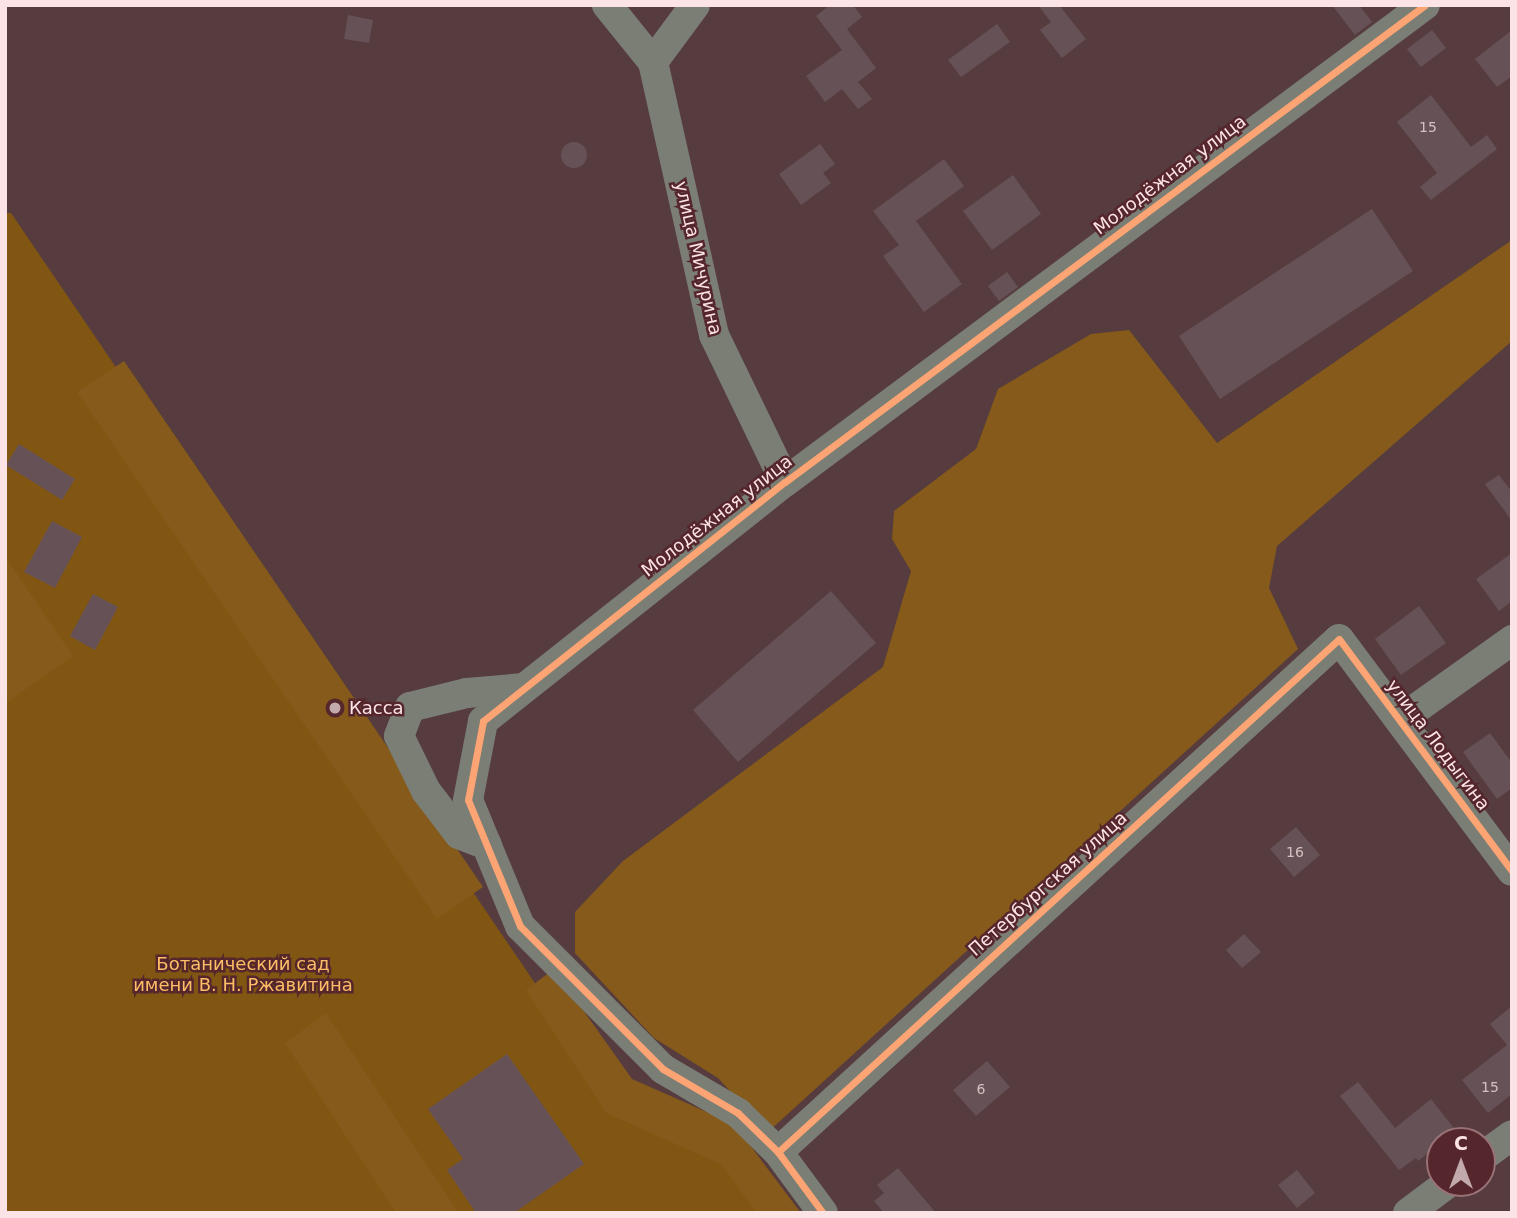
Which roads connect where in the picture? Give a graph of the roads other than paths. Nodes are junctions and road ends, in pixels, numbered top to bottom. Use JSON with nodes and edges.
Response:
{"nodes":[{"id":1,"x":607,"y":5,"type":"edge"},
{"id":2,"x":695,"y":5,"type":"edge"},
{"id":3,"x":1425,"y":5,"type":"edge"},
{"id":4,"x":653,"y":62,"type":"junction"},
{"id":5,"x":785,"y":482,"type":"junction"},
{"id":6,"x":1339,"y":639,"type":"joint"},
{"id":7,"x":1512,"y":640,"type":"edge"},
{"id":8,"x":524,"y":688,"type":"junction"},
{"id":9,"x":1400,"y":720,"type":"junction"},
{"id":10,"x":487,"y":845,"type":"junction"},
{"id":11,"x":1512,"y":871,"type":"edge"},
{"id":12,"x":1512,"y":1135,"type":"edge"},
{"id":13,"x":1496,"y":1147,"type":"edge"},
{"id":14,"x":778,"y":1152,"type":"junction"},
{"id":15,"x":1429,"y":1197,"type":"edge"},
{"id":16,"x":823,"y":1213,"type":"edge"},
{"id":17,"x":1408,"y":1213,"type":"edge"}],
"edges":[{"from":1,"to":4,"type":"street","name":"улица Мичурина"},
{"from":2,"to":4,"type":"street"},
{"from":3,"to":5,"type":"street","name":"Молодёжная улица"},
{"from":4,"to":5,"type":"street","name":"улица Мичурина"},
{"from":5,"to":8,"type":"street","name":"Молодёжная улица"},
{"from":6,"to":9,"type":"street","name":"улица Лодыгина"},
{"from":6,"to":14,"type":"street","name":"Петербургская улица"},
{"from":7,"to":9,"type":"street"},
{"from":8,"to":10,"type":"street","name":"Молодёжная улица"},
{"from":8,"to":10,"type":"street"},
{"from":9,"to":11,"type":"street","name":"улица Лодыгина"},
{"from":10,"to":14,"type":"street","name":"Молодёжная улица"},
{"from":12,"to":13,"type":"street"},
{"from":14,"to":16,"type":"street","name":"Молодёжная улица"},
{"from":15,"to":17,"type":"street"}]}
